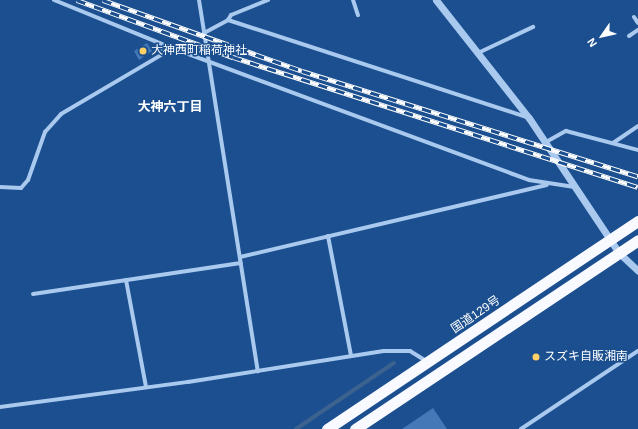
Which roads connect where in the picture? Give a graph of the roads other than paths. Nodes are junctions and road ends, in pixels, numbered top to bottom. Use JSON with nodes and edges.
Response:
{"nodes":[{"id":1,"x":54,"y":0,"type":"edge"},
{"id":2,"x":199,"y":0,"type":"edge"},
{"id":3,"x":268,"y":0,"type":"edge"},
{"id":4,"x":353,"y":0,"type":"edge"},
{"id":5,"x":439,"y":0,"type":"edge"},
{"id":6,"x":358,"y":15,"type":"dead end"},
{"id":7,"x":634,"y":17,"type":"dead end"},
{"id":8,"x":228,"y":20,"type":"junction"},
{"id":9,"x":638,"y":23,"type":"edge"},
{"id":10,"x":533,"y":27,"type":"dead end"},
{"id":11,"x":638,"y":30,"type":"edge"},
{"id":12,"x":204,"y":33,"type":"junction"},
{"id":13,"x":629,"y":36,"type":"dead end"},
{"id":14,"x":164,"y":45,"type":"junction"},
{"id":15,"x":478,"y":53,"type":"junction"},
{"id":16,"x":209,"y":61,"type":"junction"},
{"id":17,"x":529,"y":118,"type":"junction"},
{"id":18,"x":638,"y":126,"type":"edge"},
{"id":19,"x":546,"y":142,"type":"junction"},
{"id":20,"x":613,"y":143,"type":"junction"},
{"id":21,"x":638,"y":150,"type":"edge"},
{"id":22,"x":549,"y":185,"type":"junction"},
{"id":23,"x":0,"y":187,"type":"edge"},
{"id":24,"x":574,"y":187,"type":"junction"},
{"id":25,"x":638,"y":221,"type":"edge"},
{"id":26,"x":328,"y":236,"type":"junction"},
{"id":27,"x":611,"y":240,"type":"junction"},
{"id":28,"x":638,"y":240,"type":"edge"},
{"id":29,"x":620,"y":253,"type":"junction"},
{"id":30,"x":240,"y":257,"type":"junction"},
{"id":31,"x":241,"y":263,"type":"junction"},
{"id":32,"x":638,"y":271,"type":"edge"},
{"id":33,"x":126,"y":280,"type":"junction"},
{"id":34,"x":33,"y":294,"type":"dead end"},
{"id":35,"x":638,"y":351,"type":"edge"},
{"id":36,"x":351,"y":356,"type":"junction"},
{"id":37,"x":428,"y":362,"type":"junction"},
{"id":38,"x":258,"y":371,"type":"junction"},
{"id":39,"x":146,"y":387,"type":"junction"},
{"id":40,"x":0,"y":407,"type":"edge"},
{"id":41,"x":327,"y":429,"type":"edge"},
{"id":42,"x":355,"y":429,"type":"edge"},
{"id":43,"x":521,"y":429,"type":"edge"}],
"edges":[{"from":1,"to":14,"type":"street"},
{"from":2,"to":12,"type":"street"},
{"from":3,"to":8,"type":"street"},
{"from":4,"to":6,"type":"street"},
{"from":5,"to":15,"type":"street"},
{"from":7,"to":9,"type":"street"},
{"from":8,"to":12,"type":"street"},
{"from":8,"to":17,"type":"street"},
{"from":10,"to":15,"type":"street"},
{"from":11,"to":13,"type":"street"},
{"from":12,"to":16,"type":"street"},
{"from":14,"to":16,"type":"street"},
{"from":14,"to":23,"type":"street"},
{"from":15,"to":17,"type":"street"},
{"from":16,"to":22,"type":"street"},
{"from":16,"to":30,"type":"street"},
{"from":17,"to":19,"type":"street"},
{"from":18,"to":20,"type":"street"},
{"from":19,"to":20,"type":"street"},
{"from":19,"to":24,"type":"street"},
{"from":20,"to":21,"type":"street"},
{"from":22,"to":24,"type":"street"},
{"from":22,"to":26,"type":"street"},
{"from":24,"to":27,"type":"street"},
{"from":25,"to":27,"type":"highway","name":"国道129号"},
{"from":26,"to":30,"type":"street"},
{"from":26,"to":36,"type":"street"},
{"from":27,"to":29,"type":"street"},
{"from":27,"to":37,"type":"highway","name":"国道129号"},
{"from":28,"to":29,"type":"highway"},
{"from":29,"to":32,"type":"street"},
{"from":29,"to":42,"type":"highway"},
{"from":30,"to":31,"type":"street"},
{"from":31,"to":33,"type":"street"},
{"from":31,"to":38,"type":"street"},
{"from":33,"to":34,"type":"street"},
{"from":33,"to":39,"type":"street"},
{"from":35,"to":43,"type":"street"},
{"from":36,"to":37,"type":"street"},
{"from":36,"to":38,"type":"street"},
{"from":37,"to":41,"type":"highway","name":"国道129号"},
{"from":38,"to":39,"type":"street"},
{"from":39,"to":40,"type":"street"}]}
